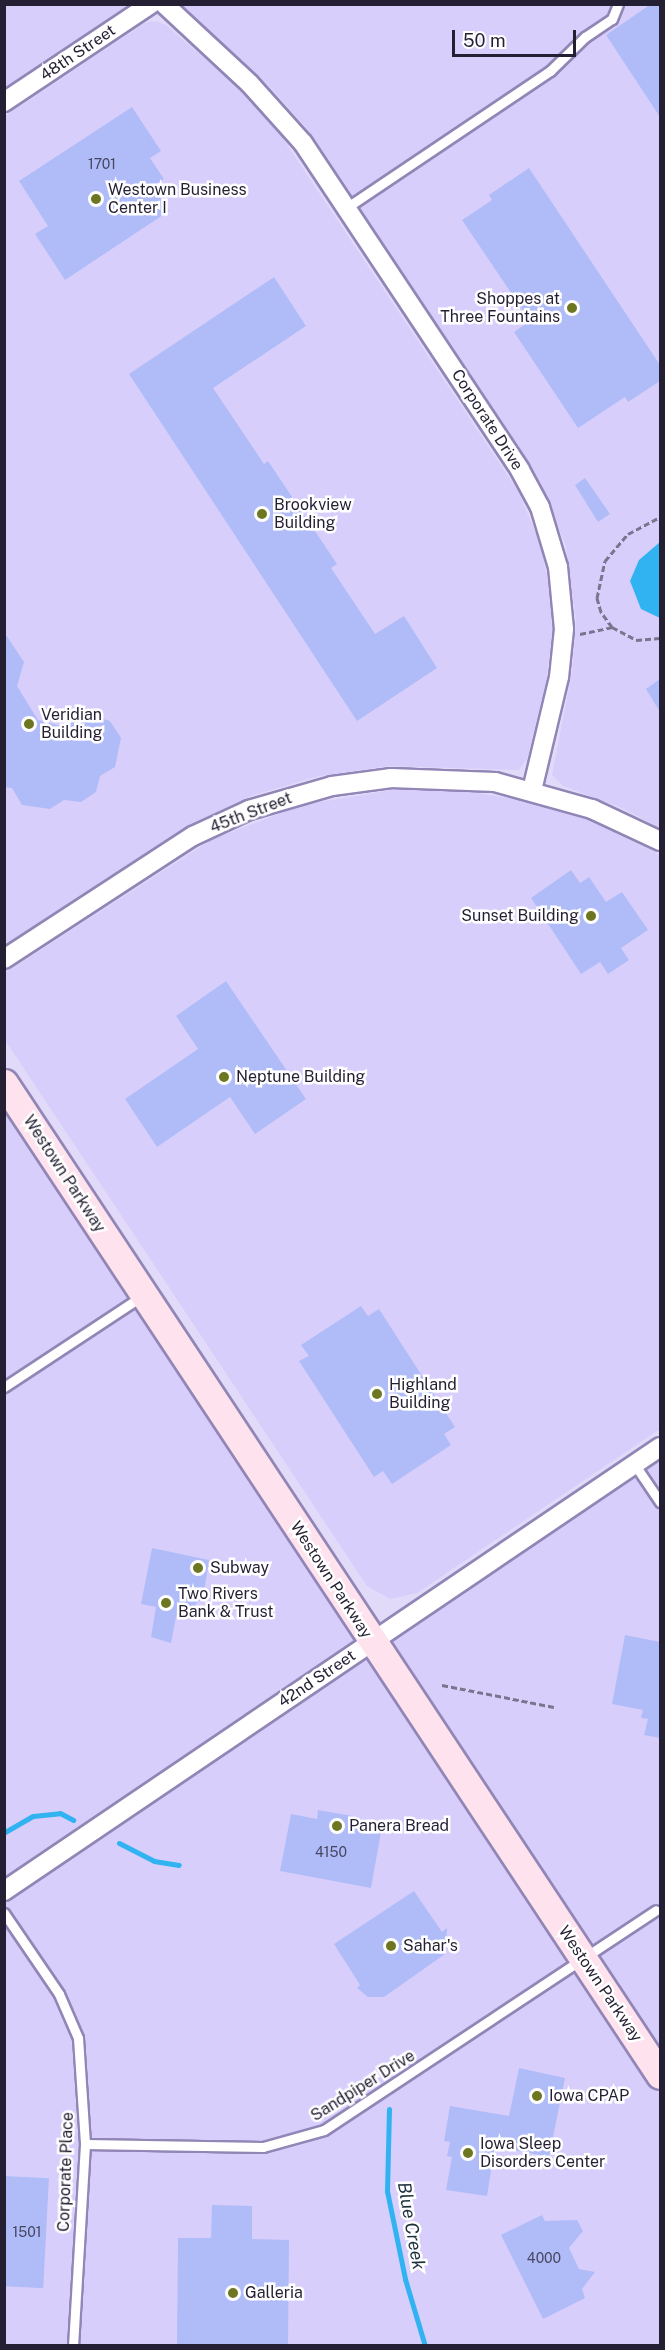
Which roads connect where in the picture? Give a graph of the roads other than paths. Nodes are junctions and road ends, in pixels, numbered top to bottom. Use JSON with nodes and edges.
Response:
{"nodes":[{"id":1,"x":151,"y":4,"type":"edge"},
{"id":2,"x":164,"y":4,"type":"edge"},
{"id":3,"x":618,"y":4,"type":"edge"},
{"id":4,"x":4,"y":102,"type":"edge"},
{"id":5,"x":346,"y":208,"type":"junction"},
{"id":6,"x":532,"y":790,"type":"junction"},
{"id":7,"x":660,"y":841,"type":"edge"},
{"id":8,"x":4,"y":960,"type":"edge"},
{"id":9,"x":4,"y":1083,"type":"edge"},
{"id":10,"x":144,"y":1294,"type":"junction"},
{"id":11,"x":4,"y":1387,"type":"edge"},
{"id":12,"x":660,"y":1448,"type":"edge"},
{"id":13,"x":635,"y":1465,"type":"junction"},
{"id":14,"x":660,"y":1502,"type":"edge"},
{"id":15,"x":372,"y":1642,"type":"junction"},
{"id":16,"x":4,"y":1890,"type":"edge"},
{"id":17,"x":656,"y":1910,"type":"dead end"},
{"id":18,"x":4,"y":1913,"type":"edge"},
{"id":19,"x":583,"y":1958,"type":"junction"},
{"id":20,"x":660,"y":2074,"type":"edge"},
{"id":21,"x":86,"y":2144,"type":"junction"},
{"id":22,"x":73,"y":2346,"type":"edge"}],
"edges":[{"from":1,"to":4,"type":"street","name":"48th Street"},
{"from":2,"to":5,"type":"street","name":"Corporate Drive"},
{"from":3,"to":5,"type":"lane"},
{"from":5,"to":6,"type":"street","name":"Corporate Drive"},
{"from":6,"to":7,"type":"street"},
{"from":6,"to":8,"type":"street","name":"45th Street"},
{"from":9,"to":10,"type":"street","name":"Westown Parkway"},
{"from":10,"to":11,"type":"lane"},
{"from":10,"to":15,"type":"street","name":"Westown Parkway"},
{"from":12,"to":13,"type":"street","name":"42nd Street"},
{"from":13,"to":14,"type":"lane"},
{"from":13,"to":15,"type":"street","name":"42nd Street"},
{"from":15,"to":16,"type":"street","name":"42nd Street"},
{"from":15,"to":19,"type":"street","name":"Westown Parkway"},
{"from":17,"to":19,"type":"lane","name":"Sandpiper Drive"},
{"from":18,"to":21,"type":"lane","name":"Corporate Place"},
{"from":19,"to":20,"type":"street","name":"Westown Parkway"},
{"from":19,"to":21,"type":"lane","name":"Sandpiper Drive"},
{"from":21,"to":22,"type":"lane","name":"Corporate Place"}]}
